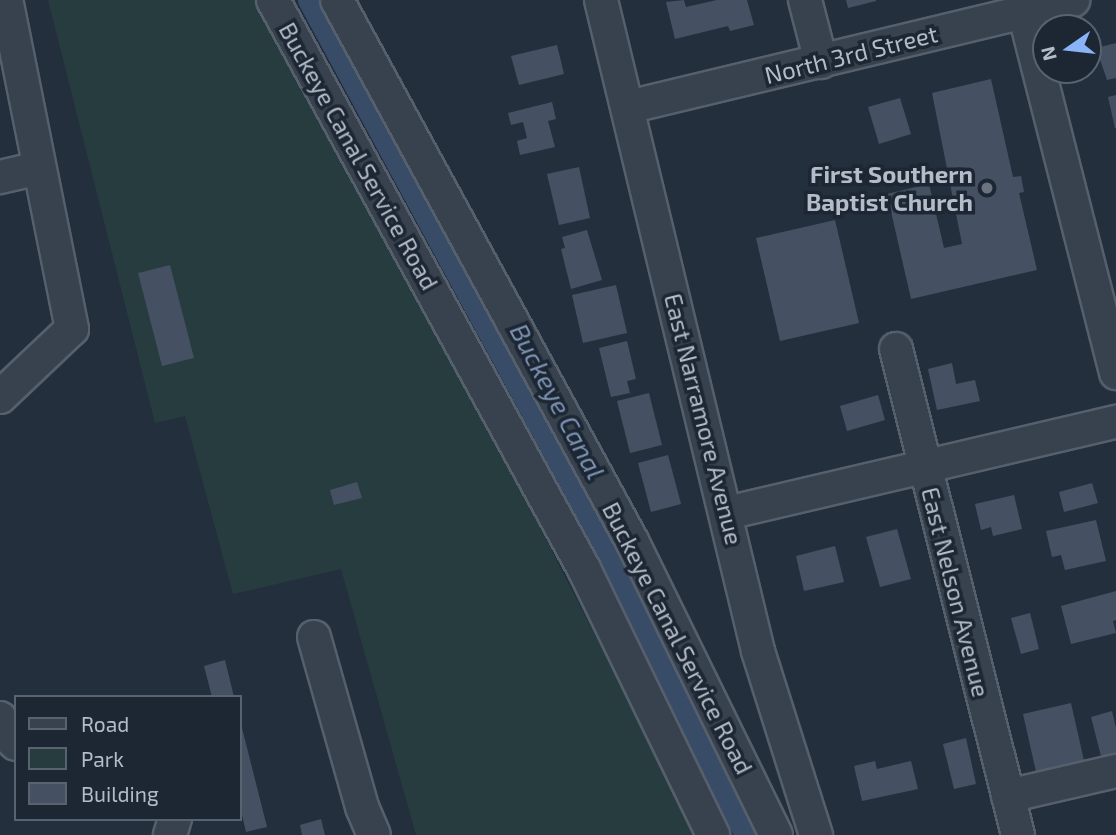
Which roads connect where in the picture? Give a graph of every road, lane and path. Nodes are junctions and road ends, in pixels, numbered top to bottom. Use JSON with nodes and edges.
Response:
{"nodes":[{"id":1,"x":6,"y":0,"type":"edge"},
{"id":2,"x":273,"y":0,"type":"edge"},
{"id":3,"x":337,"y":0,"type":"edge"},
{"id":4,"x":601,"y":0,"type":"edge"},
{"id":5,"x":805,"y":0,"type":"edge"},
{"id":6,"x":1073,"y":0,"type":"edge"},
{"id":7,"x":1023,"y":6,"type":"edge"},
{"id":8,"x":821,"y":62,"type":"junction"},
{"id":9,"x":628,"y":107,"type":"junction"},
{"id":10,"x":39,"y":167,"type":"junction"},
{"id":11,"x":0,"y":177,"type":"edge"},
{"id":12,"x":896,"y":349,"type":"dead end"},
{"id":13,"x":1116,"y":373,"type":"edge"},
{"id":14,"x":0,"y":397,"type":"edge"},
{"id":15,"x":1116,"y":422,"type":"edge"},
{"id":16,"x":924,"y":468,"type":"junction"},
{"id":17,"x":727,"y":513,"type":"junction"},
{"id":18,"x":314,"y":637,"type":"dead end"},
{"id":19,"x":0,"y":718,"type":"edge"},
{"id":20,"x":14,"y":742,"type":"edge"},
{"id":21,"x":1116,"y":771,"type":"edge"},
{"id":22,"x":1008,"y":796,"type":"junction"},
{"id":23,"x":374,"y":835,"type":"edge"},
{"id":24,"x":713,"y":835,"type":"edge"},
{"id":25,"x":776,"y":835,"type":"edge"},
{"id":26,"x":816,"y":835,"type":"edge"},
{"id":27,"x":1018,"y":835,"type":"edge"}],
"edges":[{"from":1,"to":10,"type":"street"},
{"from":2,"to":24,"type":"street","name":"Buckeye Canal Service Road"},
{"from":3,"to":25,"type":"street","name":"Buckeye Canal Service Road"},
{"from":4,"to":9,"type":"street","name":"East Narramore Avenue"},
{"from":5,"to":8,"type":"street"},
{"from":6,"to":7,"type":"street","name":"North 3rd Street"},
{"from":7,"to":8,"type":"street","name":"North 3rd Street"},
{"from":7,"to":13,"type":"street"},
{"from":8,"to":9,"type":"street","name":"North 3rd Street"},
{"from":9,"to":17,"type":"street","name":"East Narramore Avenue"},
{"from":10,"to":11,"type":"street"},
{"from":10,"to":14,"type":"street"},
{"from":12,"to":16,"type":"street","name":"East Nelson Avenue"},
{"from":15,"to":16,"type":"street"},
{"from":16,"to":17,"type":"street"},
{"from":16,"to":22,"type":"street","name":"East Nelson Avenue"},
{"from":17,"to":26,"type":"street","name":"East Narramore Avenue"},
{"from":18,"to":23,"type":"street"},
{"from":19,"to":20,"type":"street"},
{"from":21,"to":22,"type":"street"},
{"from":22,"to":27,"type":"street","name":"East Nelson Avenue"}]}
